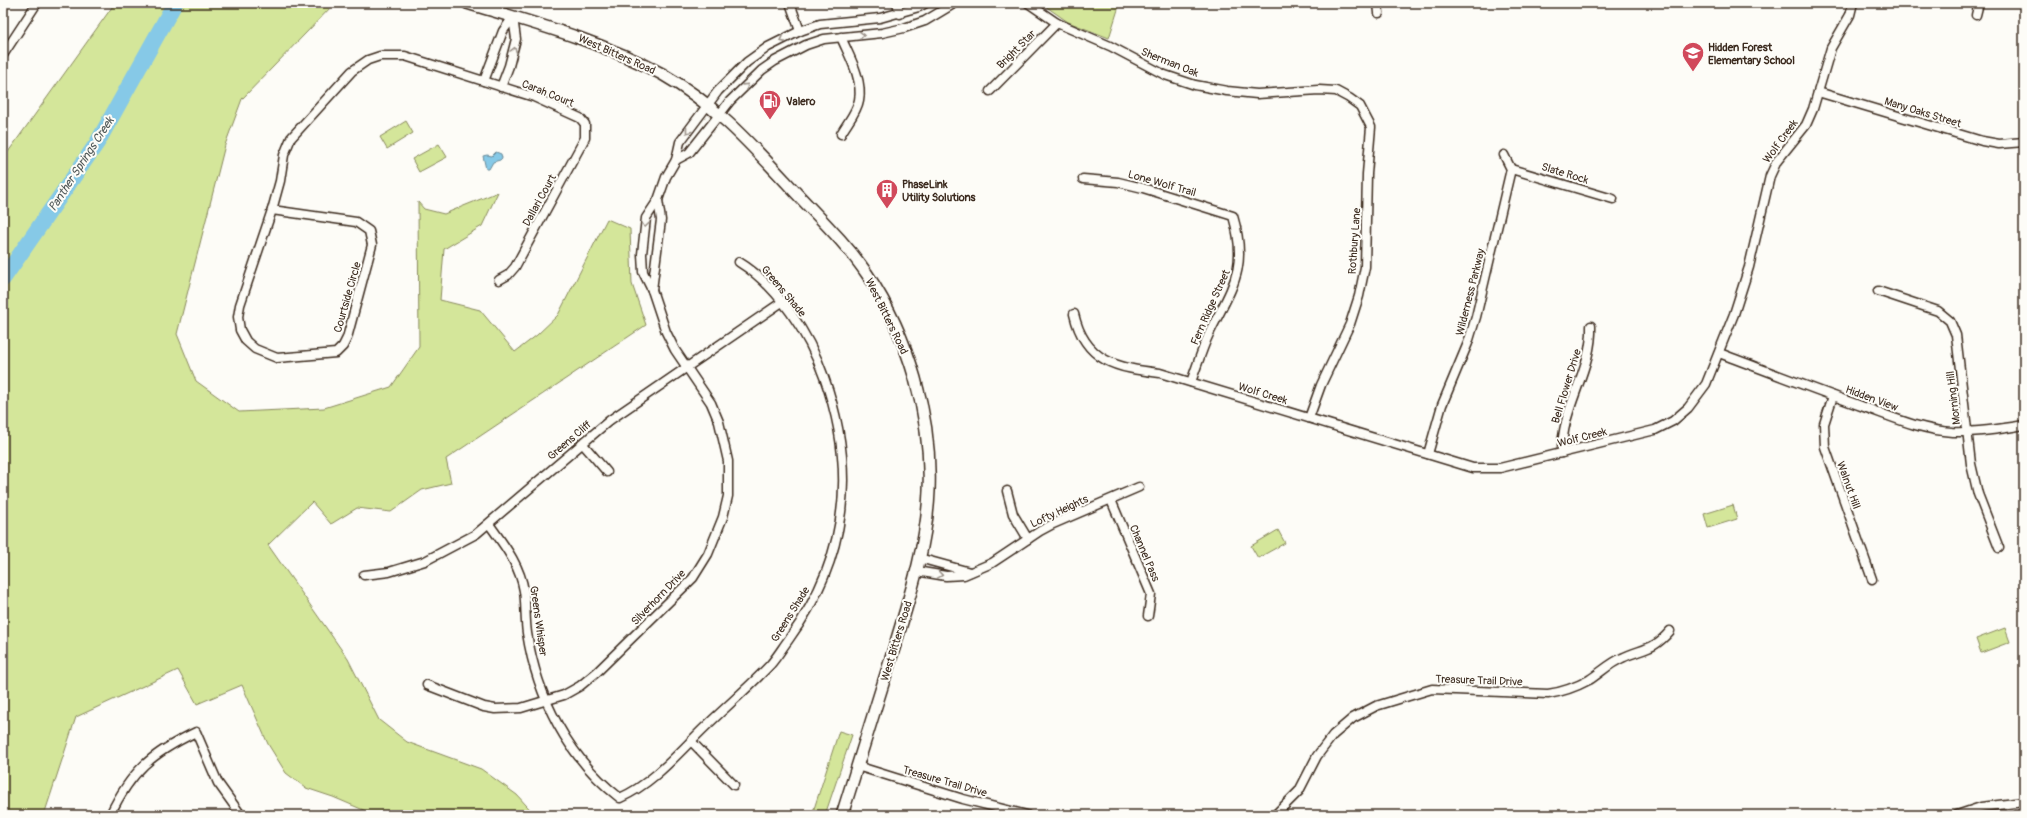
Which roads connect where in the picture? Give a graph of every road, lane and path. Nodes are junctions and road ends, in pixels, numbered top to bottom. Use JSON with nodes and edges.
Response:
{"nodes":[{"id":1,"x":37,"y":3,"type":"edge"},
{"id":2,"x":467,"y":3,"type":"edge"},
{"id":3,"x":790,"y":3,"type":"edge"},
{"id":4,"x":897,"y":3,"type":"edge"},
{"id":5,"x":926,"y":3,"type":"edge"},
{"id":6,"x":955,"y":3,"type":"edge"},
{"id":7,"x":1028,"y":3,"type":"edge"},
{"id":8,"x":1378,"y":3,"type":"edge"},
{"id":9,"x":1853,"y":3,"type":"edge"},
{"id":10,"x":1978,"y":3,"type":"edge"},
{"id":11,"x":1379,"y":13,"type":"dead end"},
{"id":12,"x":900,"y":14,"type":"junction"},
{"id":13,"x":1976,"y":15,"type":"dead end"},
{"id":14,"x":514,"y":17,"type":"junction"},
{"id":15,"x":880,"y":18,"type":"junction"},
{"id":16,"x":1057,"y":23,"type":"junction"},
{"id":17,"x":800,"y":31,"type":"junction"},
{"id":18,"x":882,"y":33,"type":"junction"},
{"id":19,"x":841,"y":37,"type":"junction"},
{"id":20,"x":4,"y":51,"type":"edge"},
{"id":21,"x":484,"y":81,"type":"junction"},
{"id":22,"x":500,"y":87,"type":"junction"},
{"id":23,"x":990,"y":91,"type":"dead end"},
{"id":24,"x":1818,"y":92,"type":"junction"},
{"id":25,"x":708,"y":105,"type":"junction"},
{"id":26,"x":1360,"y":106,"type":"joint"},
{"id":27,"x":719,"y":114,"type":"junction"},
{"id":28,"x":585,"y":124,"type":"joint"},
{"id":29,"x":841,"y":134,"type":"dead end"},
{"id":30,"x":2024,"y":142,"type":"edge"},
{"id":31,"x":1504,"y":155,"type":"dead end"},
{"id":32,"x":676,"y":160,"type":"junction"},
{"id":33,"x":1511,"y":169,"type":"junction"},
{"id":34,"x":1083,"y":179,"type":"dead end"},
{"id":35,"x":1613,"y":199,"type":"dead end"},
{"id":36,"x":658,"y":200,"type":"junction"},
{"id":37,"x":272,"y":210,"type":"junction"},
{"id":38,"x":1233,"y":216,"type":"joint"},
{"id":39,"x":643,"y":246,"type":"junction"},
{"id":40,"x":658,"y":247,"type":"junction"},
{"id":41,"x":739,"y":262,"type":"dead end"},
{"id":42,"x":499,"y":280,"type":"dead end"},
{"id":43,"x":652,"y":290,"type":"junction"},
{"id":44,"x":1878,"y":291,"type":"dead end"},
{"id":45,"x":782,"y":302,"type":"junction"},
{"id":46,"x":1074,"y":314,"type":"dead end"},
{"id":47,"x":1591,"y":326,"type":"dead end"},
{"id":48,"x":1719,"y":353,"type":"junction"},
{"id":49,"x":686,"y":366,"type":"junction"},
{"id":50,"x":1191,"y":382,"type":"junction"},
{"id":51,"x":1833,"y":396,"type":"junction"},
{"id":52,"x":1309,"y":418,"type":"junction"},
{"id":53,"x":2024,"y":425,"type":"edge"},
{"id":54,"x":1968,"y":431,"type":"junction"},
{"id":55,"x":582,"y":443,"type":"junction"},
{"id":56,"x":1562,"y":453,"type":"junction"},
{"id":57,"x":1428,"y":454,"type":"junction"},
{"id":58,"x":608,"y":472,"type":"dead end"},
{"id":59,"x":1140,"y":487,"type":"dead end"},
{"id":60,"x":1006,"y":491,"type":"dead end"},
{"id":61,"x":1111,"y":500,"type":"junction"},
{"id":62,"x":489,"y":524,"type":"junction"},
{"id":63,"x":1028,"y":539,"type":"junction"},
{"id":64,"x":1999,"y":548,"type":"dead end"},
{"id":65,"x":919,"y":558,"type":"junction"},
{"id":66,"x":953,"y":567,"type":"junction"},
{"id":67,"x":916,"y":571,"type":"junction"},
{"id":68,"x":970,"y":572,"type":"junction"},
{"id":69,"x":364,"y":575,"type":"dead end"},
{"id":70,"x":954,"y":576,"type":"junction"},
{"id":71,"x":1872,"y":579,"type":"dead end"},
{"id":72,"x":1148,"y":616,"type":"dead end"},
{"id":73,"x":1670,"y":632,"type":"dead end"},
{"id":74,"x":427,"y":685,"type":"dead end"},
{"id":75,"x":546,"y":702,"type":"junction"},
{"id":76,"x":691,"y":741,"type":"junction"},
{"id":77,"x":857,"y":766,"type":"junction"},
{"id":78,"x":734,"y":784,"type":"dead end"},
{"id":79,"x":620,"y":798,"type":"joint"},
{"id":80,"x":2024,"y":802,"type":"edge"},
{"id":81,"x":110,"y":815,"type":"edge"},
{"id":82,"x":241,"y":815,"type":"edge"},
{"id":83,"x":842,"y":815,"type":"edge"},
{"id":84,"x":1027,"y":815,"type":"edge"},
{"id":85,"x":1275,"y":815,"type":"edge"},
{"id":86,"x":1957,"y":815,"type":"edge"}],
"edges":[{"from":1,"to":20,"type":"street"},
{"from":2,"to":14,"type":"main road","name":"West Bitters Road"},
{"from":3,"to":17,"type":"street"},
{"from":4,"to":12,"type":"street"},
{"from":5,"to":12,"type":"street","name":"Silverhorn Drive"},
{"from":6,"to":18,"type":"street","name":"Silverhorn Drive"},
{"from":7,"to":16,"type":"street","name":"Sherman Oak"},
{"from":8,"to":11,"type":"street"},
{"from":9,"to":24,"type":"street","name":"Wolf Creek"},
{"from":10,"to":13,"type":"street"},
{"from":12,"to":15,"type":"street","name":"Silverhorn Drive"},
{"from":14,"to":21,"type":"street"},
{"from":22,"to":14,"type":"street","one_way":true},
{"from":14,"to":25,"type":"main road","name":"West Bitters Road"},
{"from":15,"to":17,"type":"street","name":"Silverhorn Drive"},
{"from":15,"to":18,"type":"street"},
{"from":16,"to":23,"type":"street","name":"Bright Star"},
{"from":16,"to":26,"type":"street","name":"Sherman Oak"},
{"from":17,"to":25,"type":"street","name":"Silverhorn Drive","one_way":true},
{"from":19,"to":18,"type":"street","name":"Silverhorn Drive","one_way":true},
{"from":27,"to":19,"type":"street","name":"Silverhorn Drive","one_way":true},
{"from":19,"to":29,"type":"street"},
{"from":21,"to":22,"type":"street","name":"Courtside Circle"},
{"from":21,"to":37,"type":"street","name":"Courtside Circle"},
{"from":22,"to":28,"type":"street","name":"Carah Court"},
{"from":24,"to":30,"type":"street","name":"Many Oaks Street"},
{"from":24,"to":48,"type":"street","name":"Wolf Creek"},
{"from":25,"to":27,"type":"main road","name":"West Bitters Road"},
{"from":25,"to":32,"type":"street","name":"Silverhorn Drive","one_way":true},
{"from":26,"to":52,"type":"street","name":"Rothbury Lane"},
{"from":27,"to":32,"type":"street","name":"Silverhorn Drive"},
{"from":27,"to":65,"type":"main road","name":"West Bitters Road"},
{"from":28,"to":42,"type":"street","name":"Dallari Court"},
{"from":31,"to":33,"type":"street"},
{"from":32,"to":36,"type":"street","name":"Silverhorn Drive"},
{"from":33,"to":35,"type":"street","name":"Slate Rock"},
{"from":33,"to":57,"type":"street","name":"Wilderness Parkway"},
{"from":34,"to":38,"type":"street","name":"Lone Wolf Trail"},
{"from":36,"to":39,"type":"street","name":"Silverhorn Drive","one_way":true},
{"from":36,"to":40,"type":"street","name":"Silverhorn Drive"},
{"from":37,"to":37,"type":"street","name":"Courtside Circle"},
{"from":38,"to":50,"type":"street","name":"Fern Ridge Street"},
{"from":39,"to":40,"type":"street"},
{"from":39,"to":43,"type":"street","name":"Silverhorn Drive"},
{"from":40,"to":43,"type":"street","name":"Silverhorn Drive"},
{"from":41,"to":45,"type":"street","name":"Greens Shade"},
{"from":43,"to":49,"type":"street","name":"Silverhorn Drive"},
{"from":44,"to":54,"type":"street","name":"Morning Hill"},
{"from":45,"to":49,"type":"street","name":"Greens Cliff"},
{"from":45,"to":76,"type":"street","name":"Greens Shade"},
{"from":46,"to":50,"type":"street","name":"Wolf Creek"},
{"from":47,"to":56,"type":"street","name":"Bell Flower Drive"},
{"from":48,"to":51,"type":"street","name":"Hidden View"},
{"from":48,"to":56,"type":"street","name":"Wolf Creek"},
{"from":49,"to":55,"type":"street","name":"Greens Cliff"},
{"from":49,"to":75,"type":"street","name":"Silverhorn Drive"},
{"from":50,"to":52,"type":"street","name":"Wolf Creek"},
{"from":51,"to":54,"type":"street","name":"Hidden View"},
{"from":51,"to":71,"type":"street","name":"Walnut Hill"},
{"from":52,"to":57,"type":"street","name":"Wolf Creek"},
{"from":53,"to":54,"type":"street","name":"Hidden View"},
{"from":54,"to":64,"type":"street","name":"Morning Hill"},
{"from":55,"to":58,"type":"street"},
{"from":55,"to":62,"type":"street","name":"Greens Cliff"},
{"from":56,"to":57,"type":"street","name":"Wolf Creek"},
{"from":59,"to":61,"type":"street","name":"Lofty Heights"},
{"from":60,"to":63,"type":"street"},
{"from":61,"to":63,"type":"street","name":"Lofty Heights"},
{"from":61,"to":72,"type":"street","name":"Channel Pass"},
{"from":62,"to":69,"type":"street","name":"Greens Cliff"},
{"from":62,"to":75,"type":"street","name":"Greens Whisper"},
{"from":63,"to":68,"type":"street","name":"Lofty Heights"},
{"from":65,"to":66,"type":"street"},
{"from":65,"to":67,"type":"main road","name":"West Bitters Road"},
{"from":66,"to":68,"type":"street"},
{"from":66,"to":70,"type":"street"},
{"from":67,"to":70,"type":"street","name":"Lofty Heights","one_way":true},
{"from":67,"to":77,"type":"main road","name":"West Bitters Road"},
{"from":68,"to":70,"type":"street","name":"Lofty Heights"},
{"from":73,"to":85,"type":"street","name":"Treasure Trail Drive"},
{"from":74,"to":75,"type":"street","name":"Silverhorn Drive"},
{"from":75,"to":79,"type":"street","name":"Greens Whisper"},
{"from":76,"to":78,"type":"street"},
{"from":76,"to":79,"type":"street","name":"Greens Shade"},
{"from":77,"to":83,"type":"main road","name":"West Bitters Road"},
{"from":77,"to":84,"type":"street","name":"Treasure Trail Drive"},
{"from":80,"to":86,"type":"street"},
{"from":81,"to":82,"type":"street"}]}
